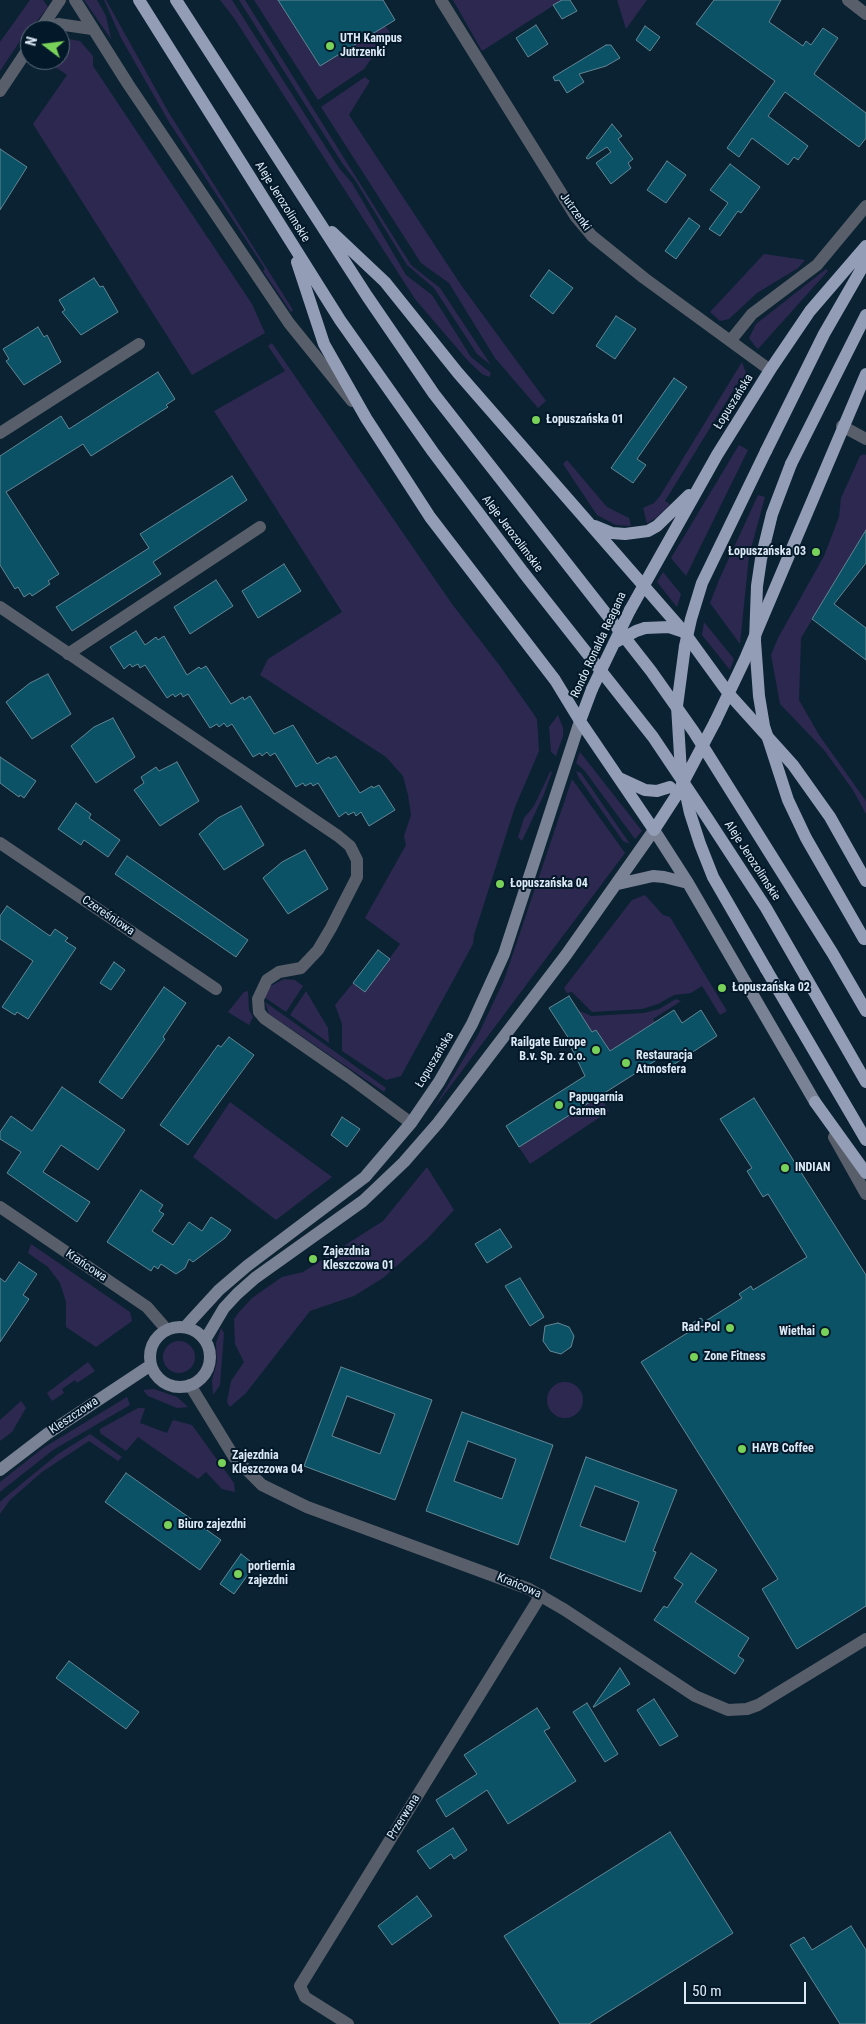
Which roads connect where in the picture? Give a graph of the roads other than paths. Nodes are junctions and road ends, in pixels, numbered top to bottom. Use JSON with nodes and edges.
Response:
{"nodes":[{"id":1,"x":60,"y":0,"type":"edge"},
{"id":2,"x":75,"y":0,"type":"edge"},
{"id":3,"x":138,"y":0,"type":"edge"},
{"id":4,"x":176,"y":0,"type":"edge"},
{"id":5,"x":441,"y":0,"type":"edge"},
{"id":6,"x":848,"y":0,"type":"edge"},
{"id":7,"x":866,"y":14,"type":"edge"},
{"id":8,"x":47,"y":20,"type":"edge"},
{"id":9,"x":70,"y":26,"type":"edge"},
{"id":10,"x":92,"y":29,"type":"junction"},
{"id":11,"x":20,"y":61,"type":"edge"},
{"id":12,"x":0,"y":91,"type":"edge"},
{"id":13,"x":866,"y":206,"type":"edge"},
{"id":14,"x":318,"y":218,"type":"junction"},
{"id":15,"x":291,"y":243,"type":"junction"},
{"id":16,"x":866,"y":246,"type":"edge"},
{"id":17,"x":866,"y":261,"type":"edge"},
{"id":18,"x":866,"y":315,"type":"edge"},
{"id":19,"x":731,"y":340,"type":"junction"},
{"id":20,"x":139,"y":344,"type":"dead end"},
{"id":21,"x":770,"y":370,"type":"junction"},
{"id":22,"x":866,"y":374,"type":"edge"},
{"id":23,"x":366,"y":418,"type":"junction"},
{"id":24,"x":842,"y":426,"type":"junction"},
{"id":25,"x":0,"y":433,"type":"edge"},
{"id":26,"x":866,"y":439,"type":"edge"},
{"id":27,"x":702,"y":482,"type":"junction"},
{"id":28,"x":590,"y":525,"type":"junction"},
{"id":29,"x":260,"y":528,"type":"dead end"},
{"id":30,"x":644,"y":585,"type":"junction"},
{"id":31,"x":0,"y":607,"type":"edge"},
{"id":32,"x":684,"y":632,"type":"junction"},
{"id":33,"x":612,"y":645,"type":"junction"},
{"id":34,"x":68,"y":654,"type":"junction"},
{"id":35,"x":729,"y":694,"type":"junction"},
{"id":36,"x":580,"y":722,"type":"junction"},
{"id":37,"x":617,"y":777,"type":"junction"},
{"id":38,"x":673,"y":791,"type":"junction"},
{"id":39,"x":654,"y":830,"type":"junction"},
{"id":40,"x":0,"y":843,"type":"edge"},
{"id":41,"x":866,"y":881,"type":"edge"},
{"id":42,"x":688,"y":883,"type":"junction"},
{"id":43,"x":618,"y":884,"type":"junction"},
{"id":44,"x":865,"y":941,"type":"edge"},
{"id":45,"x":216,"y":989,"type":"dead end"},
{"id":46,"x":866,"y":1011,"type":"edge"},
{"id":47,"x":866,"y":1082,"type":"edge"},
{"id":48,"x":815,"y":1102,"type":"junction"},
{"id":49,"x":411,"y":1123,"type":"junction"},
{"id":50,"x":866,"y":1140,"type":"edge"},
{"id":51,"x":866,"y":1173,"type":"edge"},
{"id":52,"x":866,"y":1194,"type":"edge"},
{"id":53,"x":0,"y":1207,"type":"edge"},
{"id":54,"x":185,"y":1327,"type":"junction"},
{"id":55,"x":167,"y":1330,"type":"junction"},
{"id":56,"x":205,"y":1340,"type":"junction"},
{"id":57,"x":151,"y":1365,"type":"junction"},
{"id":58,"x":190,"y":1385,"type":"junction"},
{"id":59,"x":0,"y":1470,"type":"edge"},
{"id":60,"x":541,"y":1595,"type":"junction"},
{"id":61,"x":866,"y":1639,"type":"edge"},
{"id":62,"x":348,"y":2024,"type":"edge"}],
"edges":[{"from":1,"to":8,"type":"street"},
{"from":2,"to":10,"type":"street"},
{"from":3,"to":15,"type":"main road","name":"Aleje Jerozolimskie"},
{"from":4,"to":14,"type":"main road","name":"Aleje Jerozolimskie"},
{"from":5,"to":19,"type":"street","name":"Jutrzenki"},
{"from":6,"to":7,"type":"street"},
{"from":9,"to":10,"type":"street"},
{"from":10,"to":23,"type":"street"},
{"from":11,"to":12,"type":"street"},
{"from":13,"to":19,"type":"street"},
{"from":14,"to":28,"type":"main road"},
{"from":14,"to":46,"type":"main road","name":"Aleje Jerozolimskie"},
{"from":15,"to":23,"type":"main road"},
{"from":15,"to":47,"type":"main road","name":"Aleje Jerozolimskie"},
{"from":16,"to":21,"type":"main road","name":"Łopuszańska"},
{"from":17,"to":50,"type":"main road","bridge":true},
{"from":18,"to":44,"type":"main road","bridge":true},
{"from":19,"to":21,"type":"street","name":"Jutrzenki"},
{"from":20,"to":25,"type":"street"},
{"from":21,"to":27,"type":"main road","name":"Łopuszańska"},
{"from":22,"to":24,"type":"main road"},
{"from":23,"to":36,"type":"main road"},
{"from":24,"to":26,"type":"street"},
{"from":24,"to":35,"type":"main road"},
{"from":27,"to":28,"type":"main road"},
{"from":27,"to":30,"type":"main road","name":"Łopuszańska"},
{"from":28,"to":30,"type":"main road"},
{"from":29,"to":34,"type":"street"},
{"from":30,"to":32,"type":"main road","name":"Rondo Ronalda Reagana"},
{"from":30,"to":33,"type":"main road","name":"Rondo Ronalda Reagana","bridge":true},
{"from":31,"to":34,"type":"street"},
{"from":32,"to":33,"type":"main road","bridge":true},
{"from":32,"to":35,"type":"main road","name":"Rondo Ronalda Reagana"},
{"from":33,"to":36,"type":"main road","name":"Rondo Ronalda Reagana","bridge":true},
{"from":34,"to":49,"type":"street"},
{"from":35,"to":38,"type":"main road","bridge":true},
{"from":35,"to":41,"type":"main road","name":"Rondo Ronalda Reagana"},
{"from":36,"to":37,"type":"main road"},
{"from":36,"to":49,"type":"main road","name":"Łopuszańska"},
{"from":37,"to":38,"type":"main road"},
{"from":37,"to":39,"type":"main road"},
{"from":38,"to":39,"type":"main road"},
{"from":39,"to":42,"type":"main road"},
{"from":39,"to":43,"type":"main road"},
{"from":40,"to":45,"type":"street","name":"Czereśniowa"},
{"from":42,"to":43,"type":"main road"},
{"from":42,"to":48,"type":"main road"},
{"from":43,"to":56,"type":"main road"},
{"from":48,"to":51,"type":"main road"},
{"from":48,"to":52,"type":"street"},
{"from":49,"to":54,"type":"main road","name":"Łopuszańska"},
{"from":53,"to":55,"type":"street","name":"Krańcowa"},
{"from":54,"to":55,"type":"main road"},
{"from":54,"to":56,"type":"main road"},
{"from":55,"to":57,"type":"main road"},
{"from":56,"to":58,"type":"main road"},
{"from":57,"to":58,"type":"main road"},
{"from":57,"to":59,"type":"main road","name":"Kleszczowa"},
{"from":58,"to":60,"type":"street","name":"Krańcowa"},
{"from":60,"to":61,"type":"street","name":"Krańcowa"},
{"from":60,"to":62,"type":"street","name":"Przerwana"}]}
